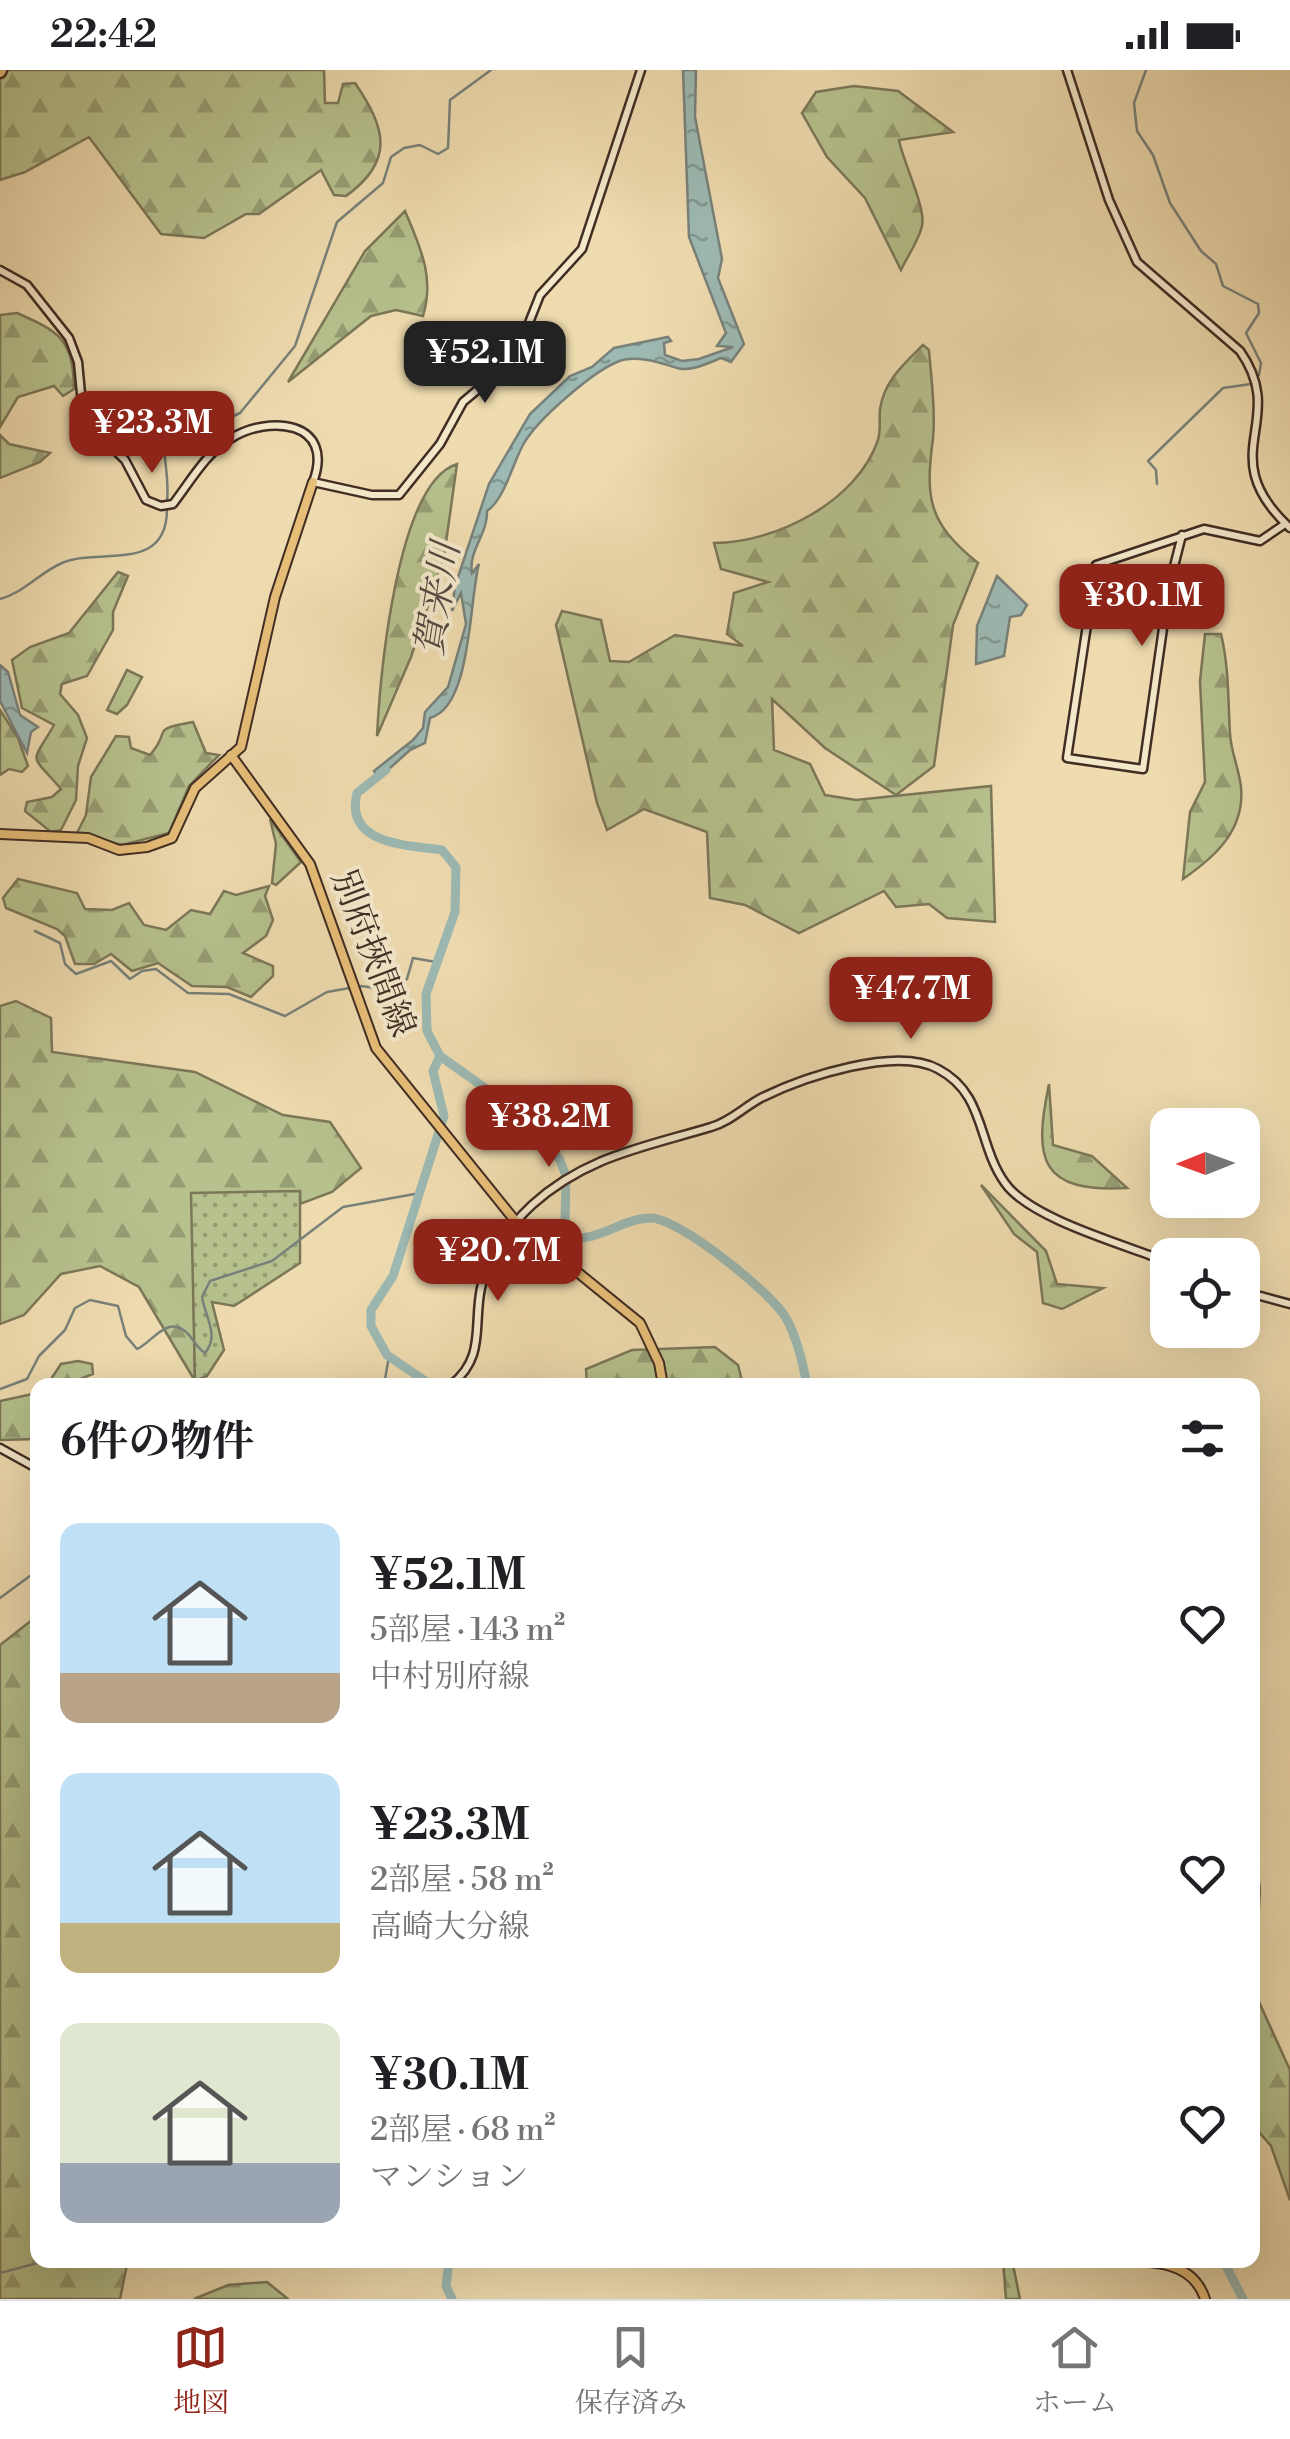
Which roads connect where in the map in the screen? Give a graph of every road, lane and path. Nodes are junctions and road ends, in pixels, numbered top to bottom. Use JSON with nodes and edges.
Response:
{"nodes":[{"id":1,"x":640,"y":70,"type":"edge"},
{"id":2,"x":1067,"y":70,"type":"edge"},
{"id":3,"x":0,"y":270,"type":"edge"},
{"id":4,"x":313,"y":482,"type":"junction"},
{"id":5,"x":1288,"y":526,"type":"edge"},
{"id":6,"x":1182,"y":535,"type":"junction"},
{"id":7,"x":232,"y":755,"type":"junction"},
{"id":8,"x":0,"y":834,"type":"edge"},
{"id":9,"x":516,"y":1223,"type":"junction"},
{"id":10,"x":1150,"y":1255,"type":"edge"},
{"id":11,"x":1260,"y":1295,"type":"edge"},
{"id":12,"x":1290,"y":1304,"type":"edge"},
{"id":13,"x":458,"y":1378,"type":"edge"},
{"id":14,"x":662,"y":1378,"type":"edge"},
{"id":15,"x":0,"y":1448,"type":"edge"},
{"id":16,"x":30,"y":1465,"type":"edge"},
{"id":17,"x":1180,"y":2268,"type":"edge"},
{"id":18,"x":1205,"y":2299,"type":"edge"}],
"edges":[{"from":1,"to":4,"type":"street"},
{"from":2,"to":5,"type":"street"},
{"from":3,"to":4,"type":"street"},
{"from":4,"to":7,"type":"main road"},
{"from":5,"to":6,"type":"street"},
{"from":6,"to":6,"type":"street"},
{"from":7,"to":8,"type":"main road"},
{"from":7,"to":9,"type":"main road","name":"別府挾間線"},
{"from":9,"to":10,"type":"street"},
{"from":9,"to":13,"type":"street"},
{"from":9,"to":14,"type":"main road","name":"別府挾間線"},
{"from":11,"to":12,"type":"street"},
{"from":15,"to":16,"type":"street"},
{"from":17,"to":18,"type":"main road"}]}
